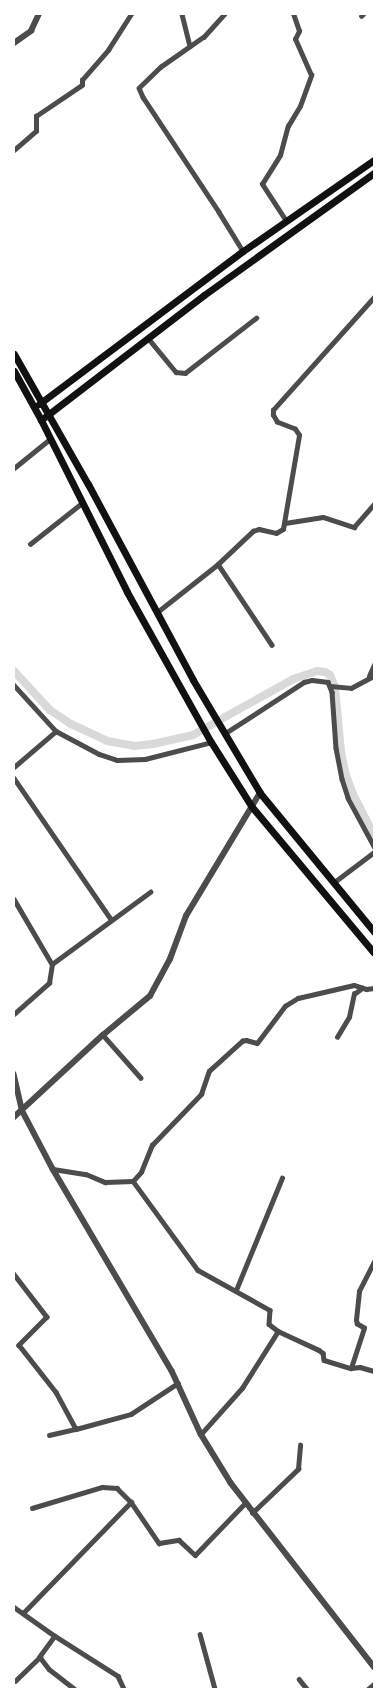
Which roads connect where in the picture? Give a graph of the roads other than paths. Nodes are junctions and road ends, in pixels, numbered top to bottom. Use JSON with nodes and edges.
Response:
{"nodes":[{"id":1,"x":39,"y":14,"type":"edge"},
{"id":2,"x":131,"y":14,"type":"edge"},
{"id":3,"x":182,"y":14,"type":"edge"},
{"id":4,"x":225,"y":14,"type":"edge"},
{"id":5,"x":293,"y":14,"type":"edge"},
{"id":6,"x":14,"y":43,"type":"edge"},
{"id":7,"x":190,"y":46,"type":"junction"},
{"id":8,"x":14,"y":150,"type":"edge"},
{"id":9,"x":374,"y":160,"type":"edge"},
{"id":10,"x":374,"y":173,"type":"edge"},
{"id":11,"x":286,"y":221,"type":"junction"},
{"id":12,"x":242,"y":251,"type":"junction"},
{"id":13,"x":374,"y":297,"type":"edge"},
{"id":14,"x":256,"y":318,"type":"dead end"},
{"id":15,"x":148,"y":338,"type":"junction"},
{"id":16,"x":14,"y":354,"type":"edge"},
{"id":17,"x":14,"y":371,"type":"edge"},
{"id":18,"x":42,"y":401,"type":"junction"},
{"id":19,"x":34,"y":407,"type":"junction"},
{"id":20,"x":49,"y":413,"type":"junction"},
{"id":21,"x":41,"y":420,"type":"junction"},
{"id":22,"x":50,"y":439,"type":"junction"},
{"id":23,"x":14,"y":468,"type":"edge"},
{"id":24,"x":82,"y":503,"type":"junction"},
{"id":25,"x":374,"y":504,"type":"edge"},
{"id":26,"x":285,"y":523,"type":"junction"},
{"id":27,"x":30,"y":544,"type":"dead end"},
{"id":28,"x":218,"y":564,"type":"junction"},
{"id":29,"x":156,"y":613,"type":"junction"},
{"id":30,"x":272,"y":645,"type":"dead end"},
{"id":31,"x":374,"y":665,"type":"edge"},
{"id":32,"x":374,"y":676,"type":"edge"},
{"id":33,"x":369,"y":678,"type":"junction"},
{"id":34,"x":14,"y":685,"type":"edge"},
{"id":35,"x":330,"y":686,"type":"junction"},
{"id":36,"x":56,"y":731,"type":"junction"},
{"id":37,"x":224,"y":734,"type":"junction"},
{"id":38,"x":212,"y":742,"type":"junction"},
{"id":39,"x":14,"y":767,"type":"edge"},
{"id":40,"x":14,"y":778,"type":"edge"},
{"id":41,"x":260,"y":793,"type":"junction"},
{"id":42,"x":252,"y":807,"type":"junction"},
{"id":43,"x":374,"y":846,"type":"edge"},
{"id":44,"x":374,"y":852,"type":"edge"},
{"id":45,"x":333,"y":883,"type":"junction"},
{"id":46,"x":150,"y":892,"type":"dead end"},
{"id":47,"x":14,"y":899,"type":"edge"},
{"id":48,"x":111,"y":919,"type":"junction"},
{"id":49,"x":374,"y":932,"type":"edge"},
{"id":50,"x":374,"y":953,"type":"edge"},
{"id":51,"x":52,"y":964,"type":"junction"},
{"id":52,"x":362,"y":988,"type":"junction"},
{"id":53,"x":374,"y":988,"type":"edge"},
{"id":54,"x":14,"y":1014,"type":"edge"},
{"id":55,"x":103,"y":1035,"type":"junction"},
{"id":56,"x":337,"y":1037,"type":"dead end"},
{"id":57,"x":14,"y":1074,"type":"edge"},
{"id":58,"x":141,"y":1078,"type":"dead end"},
{"id":59,"x":22,"y":1110,"type":"junction"},
{"id":60,"x":14,"y":1117,"type":"edge"},
{"id":61,"x":53,"y":1169,"type":"junction"},
{"id":62,"x":282,"y":1178,"type":"dead end"},
{"id":63,"x":133,"y":1181,"type":"junction"},
{"id":64,"x":374,"y":1262,"type":"edge"},
{"id":65,"x":14,"y":1274,"type":"edge"},
{"id":66,"x":236,"y":1290,"type":"junction"},
{"id":67,"x":278,"y":1331,"type":"junction"},
{"id":68,"x":351,"y":1368,"type":"junction"},
{"id":69,"x":374,"y":1371,"type":"edge"},
{"id":70,"x":178,"y":1383,"type":"junction"},
{"id":71,"x":76,"y":1429,"type":"junction"},
{"id":72,"x":201,"y":1434,"type":"junction"},
{"id":73,"x":49,"y":1435,"type":"dead end"},
{"id":74,"x":300,"y":1445,"type":"dead end"},
{"id":75,"x":131,"y":1502,"type":"junction"},
{"id":76,"x":245,"y":1503,"type":"junction"},
{"id":77,"x":32,"y":1508,"type":"dead end"},
{"id":78,"x":252,"y":1512,"type":"junction"},
{"id":79,"x":14,"y":1607,"type":"edge"},
{"id":80,"x":23,"y":1613,"type":"junction"},
{"id":81,"x":200,"y":1634,"type":"dead end"},
{"id":82,"x":54,"y":1636,"type":"junction"},
{"id":83,"x":40,"y":1657,"type":"junction"},
{"id":84,"x":374,"y":1668,"type":"edge"},
{"id":85,"x":299,"y":1679,"type":"dead end"},
{"id":86,"x":15,"y":1681,"type":"dead end"},
{"id":87,"x":374,"y":1684,"type":"edge"},
{"id":88,"x":75,"y":1689,"type":"edge"},
{"id":89,"x":124,"y":1689,"type":"edge"},
{"id":90,"x":215,"y":1689,"type":"edge"},
{"id":91,"x":307,"y":1689,"type":"edge"},
{"id":92,"x":368,"y":1689,"type":"edge"}],
"edges":[{"from":1,"to":6,"type":"street"},
{"from":2,"to":8,"type":"street"},
{"from":3,"to":7,"type":"street"},
{"from":4,"to":7,"type":"street"},
{"from":5,"to":11,"type":"street"},
{"from":7,"to":12,"type":"street"},
{"from":9,"to":11,"type":"main road"},
{"from":10,"to":15,"type":"main road"},
{"from":11,"to":12,"type":"main road"},
{"from":12,"to":18,"type":"main road"},
{"from":13,"to":26,"type":"street"},
{"from":14,"to":15,"type":"street"},
{"from":15,"to":20,"type":"main road"},
{"from":16,"to":18,"type":"main road"},
{"from":17,"to":19,"type":"main road"},
{"from":18,"to":19,"type":"main road"},
{"from":18,"to":20,"type":"main road"},
{"from":19,"to":21,"type":"main road"},
{"from":20,"to":21,"type":"main road"},
{"from":20,"to":29,"type":"main road"},
{"from":21,"to":22,"type":"main road"},
{"from":22,"to":23,"type":"street"},
{"from":22,"to":24,"type":"main road"},
{"from":24,"to":27,"type":"street"},
{"from":24,"to":38,"type":"main road"},
{"from":25,"to":26,"type":"street"},
{"from":26,"to":28,"type":"street"},
{"from":28,"to":29,"type":"street"},
{"from":28,"to":30,"type":"street"},
{"from":29,"to":37,"type":"main road"},
{"from":31,"to":33,"type":"street"},
{"from":32,"to":33,"type":"street"},
{"from":33,"to":35,"type":"street"},
{"from":34,"to":36,"type":"street"},
{"from":35,"to":37,"type":"street"},
{"from":35,"to":43,"type":"street"},
{"from":36,"to":38,"type":"street"},
{"from":36,"to":39,"type":"street"},
{"from":37,"to":41,"type":"main road"},
{"from":38,"to":42,"type":"main road"},
{"from":40,"to":48,"type":"street"},
{"from":41,"to":42,"type":"street"},
{"from":41,"to":45,"type":"main road"},
{"from":42,"to":50,"type":"main road"},
{"from":42,"to":55,"type":"street"},
{"from":44,"to":45,"type":"street"},
{"from":45,"to":49,"type":"main road"},
{"from":46,"to":48,"type":"street"},
{"from":47,"to":51,"type":"street"},
{"from":48,"to":51,"type":"street"},
{"from":51,"to":54,"type":"street"},
{"from":52,"to":53,"type":"street"},
{"from":52,"to":56,"type":"street"},
{"from":52,"to":63,"type":"street"},
{"from":55,"to":58,"type":"street"},
{"from":55,"to":59,"type":"street"},
{"from":57,"to":59,"type":"street"},
{"from":59,"to":60,"type":"street"},
{"from":59,"to":61,"type":"street"},
{"from":61,"to":63,"type":"street"},
{"from":61,"to":70,"type":"street"},
{"from":62,"to":66,"type":"street"},
{"from":63,"to":66,"type":"street"},
{"from":64,"to":68,"type":"street"},
{"from":65,"to":71,"type":"street"},
{"from":66,"to":67,"type":"street"},
{"from":67,"to":68,"type":"street"},
{"from":67,"to":72,"type":"street"},
{"from":68,"to":69,"type":"street"},
{"from":70,"to":71,"type":"street"},
{"from":70,"to":72,"type":"street"},
{"from":71,"to":73,"type":"street"},
{"from":72,"to":76,"type":"street"},
{"from":74,"to":78,"type":"street"},
{"from":75,"to":76,"type":"street"},
{"from":75,"to":77,"type":"street"},
{"from":75,"to":80,"type":"street"},
{"from":76,"to":78,"type":"street"},
{"from":78,"to":84,"type":"street"},
{"from":79,"to":80,"type":"street"},
{"from":80,"to":82,"type":"street"},
{"from":81,"to":90,"type":"street"},
{"from":82,"to":83,"type":"street"},
{"from":82,"to":89,"type":"street"},
{"from":83,"to":86,"type":"street"},
{"from":83,"to":88,"type":"street"},
{"from":85,"to":91,"type":"street"},
{"from":87,"to":92,"type":"street"}]}
